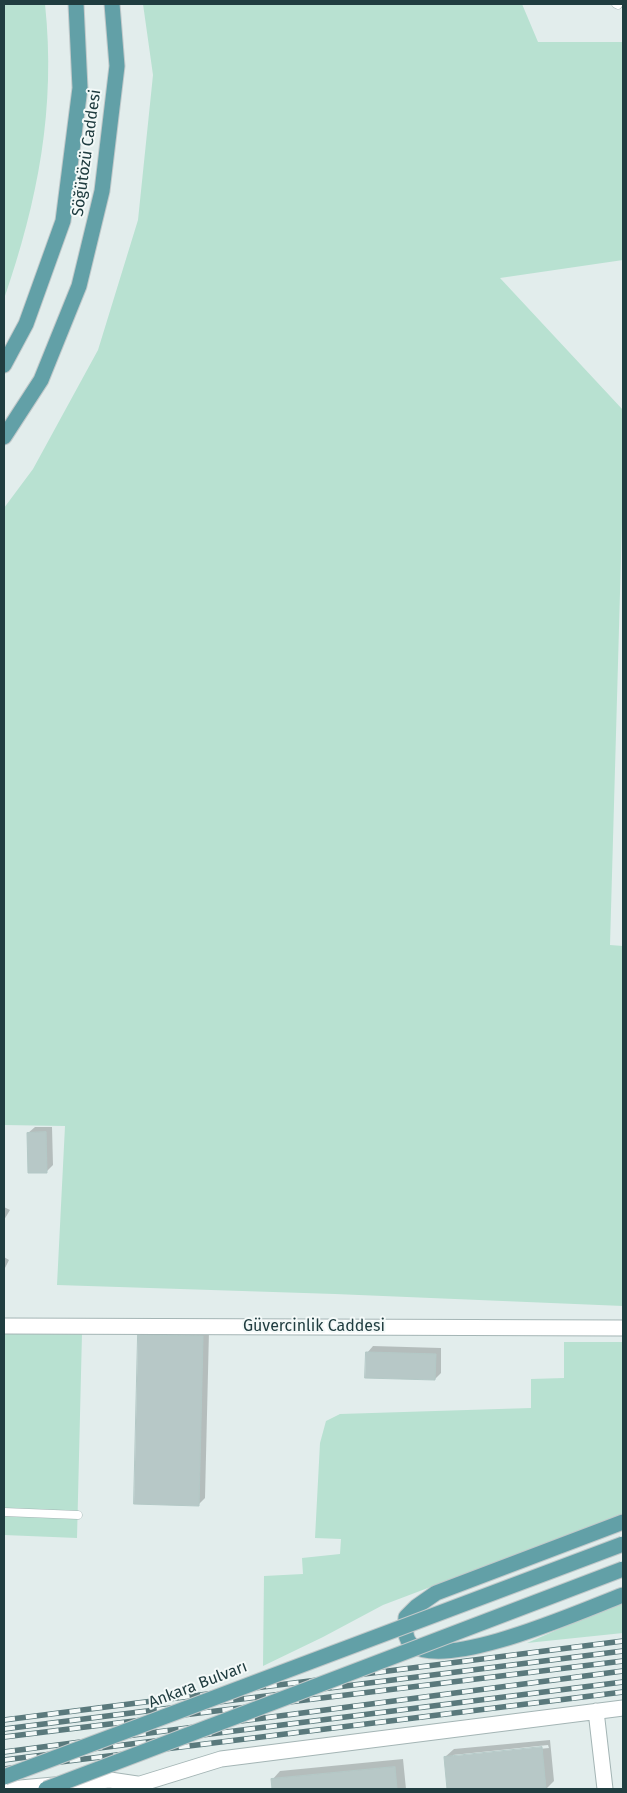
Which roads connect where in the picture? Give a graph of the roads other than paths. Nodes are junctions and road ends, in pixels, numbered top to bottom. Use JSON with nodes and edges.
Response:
{"nodes":[{"id":1,"x":76,"y":4,"type":"edge"},
{"id":2,"x":112,"y":4,"type":"edge"},
{"id":3,"x":4,"y":365,"type":"edge"},
{"id":4,"x":4,"y":437,"type":"edge"},
{"id":5,"x":4,"y":1326,"type":"edge"},
{"id":6,"x":623,"y":1328,"type":"edge"},
{"id":7,"x":4,"y":1512,"type":"edge"},
{"id":8,"x":78,"y":1515,"type":"dead end"},
{"id":9,"x":623,"y":1522,"type":"edge"},
{"id":10,"x":623,"y":1544,"type":"edge"},
{"id":11,"x":623,"y":1569,"type":"edge"},
{"id":12,"x":623,"y":1595,"type":"edge"},
{"id":13,"x":623,"y":1708,"type":"edge"},
{"id":14,"x":596,"y":1711,"type":"junction"},
{"id":15,"x":4,"y":1777,"type":"edge"},
{"id":16,"x":107,"y":1785,"type":"edge"},
{"id":17,"x":141,"y":1785,"type":"junction"},
{"id":18,"x":9,"y":1789,"type":"edge"},
{"id":19,"x":46,"y":1789,"type":"edge"},
{"id":20,"x":124,"y":1789,"type":"edge"},
{"id":21,"x":606,"y":1789,"type":"edge"}],
"edges":[{"from":1,"to":3,"type":"main road","name":"Söğütözü Caddesi"},
{"from":2,"to":4,"type":"main road","name":"Söğütözü Caddesi"},
{"from":5,"to":6,"type":"street","name":"Güvercinlik Caddesi"},
{"from":7,"to":8,"type":"lane"},
{"from":9,"to":12,"type":"main road"},
{"from":10,"to":15,"type":"main road","name":"Ankara Bulvarı","bridge":true},
{"from":11,"to":19,"type":"main road","bridge":true},
{"from":13,"to":14,"type":"street"},
{"from":14,"to":17,"type":"street"},
{"from":14,"to":21,"type":"street"},
{"from":16,"to":17,"type":"street"},
{"from":16,"to":18,"type":"street"},
{"from":17,"to":20,"type":"street"}]}
